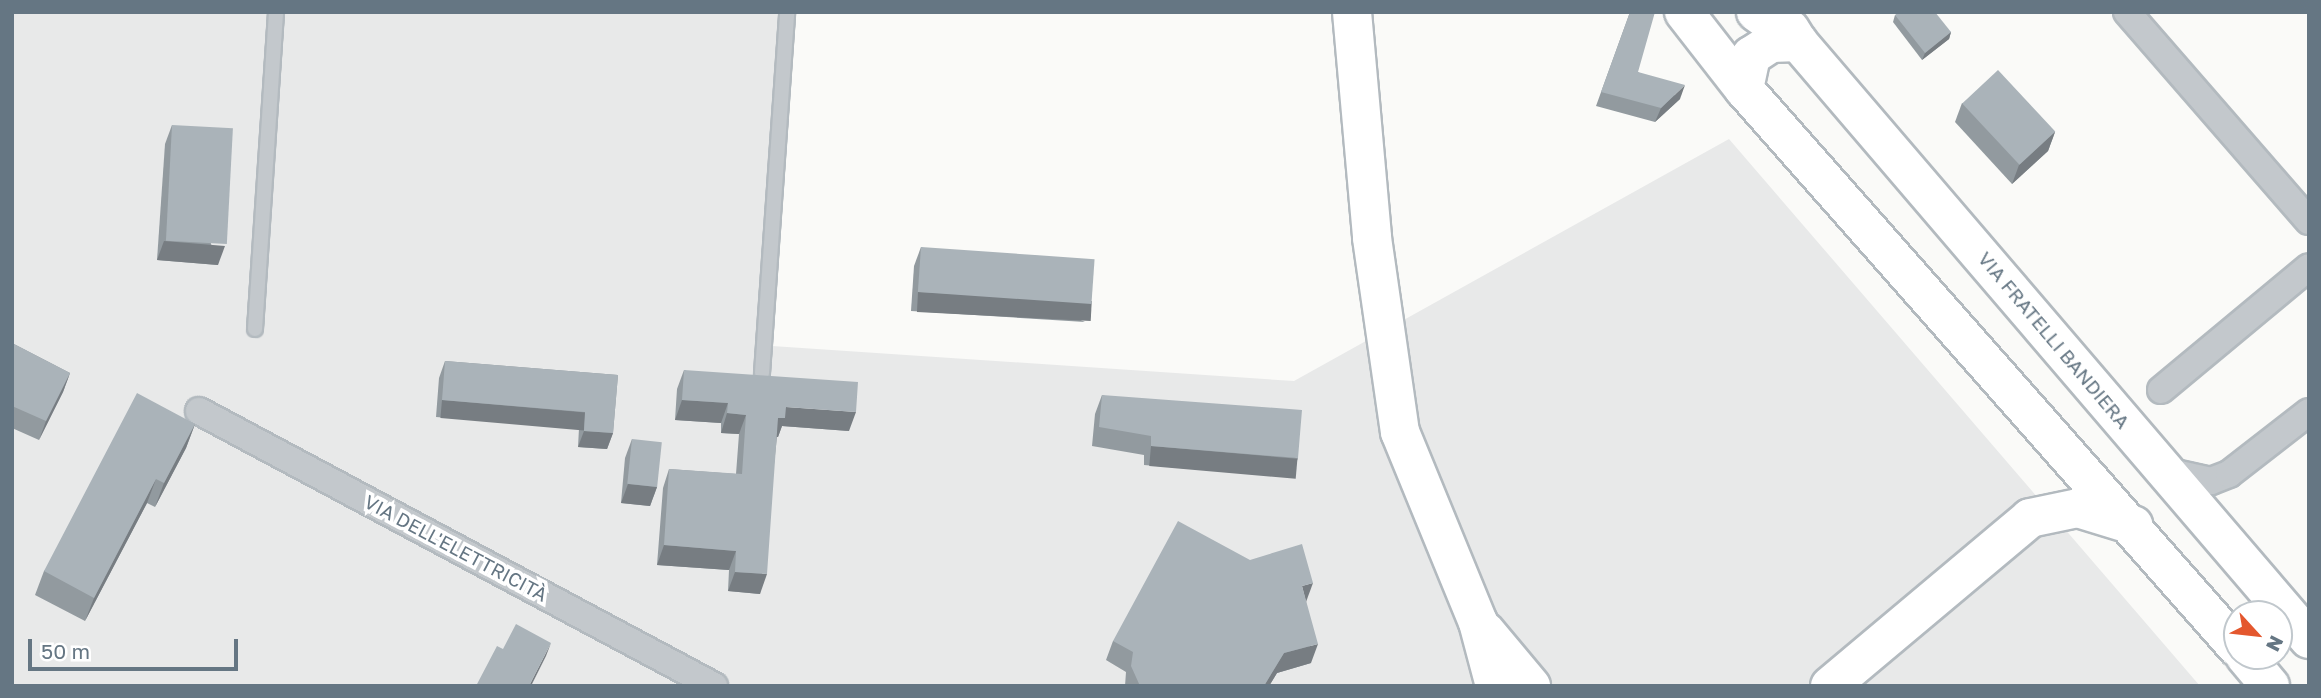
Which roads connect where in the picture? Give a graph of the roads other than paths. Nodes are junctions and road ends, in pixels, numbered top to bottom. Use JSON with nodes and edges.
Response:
{"nodes":[{"id":1,"x":276,"y":12,"type":"edge"},
{"id":2,"x":787,"y":12,"type":"edge"},
{"id":3,"x":1352,"y":12,"type":"edge"},
{"id":4,"x":1684,"y":12,"type":"edge"},
{"id":5,"x":1756,"y":12,"type":"edge"},
{"id":6,"x":2127,"y":12,"type":"edge"},
{"id":7,"x":1789,"y":27,"type":"edge"},
{"id":8,"x":1744,"y":89,"type":"junction"},
{"id":9,"x":2309,"y":220,"type":"edge"},
{"id":10,"x":2309,"y":267,"type":"edge"},
{"id":11,"x":255,"y":329,"type":"dead end"},
{"id":12,"x":762,"y":373,"type":"edge"},
{"id":13,"x":2161,"y":390,"type":"dead end"},
{"id":14,"x":198,"y":411,"type":"dead end"},
{"id":15,"x":2309,"y":412,"type":"edge"},
{"id":16,"x":2065,"y":449,"type":"junction"},
{"id":17,"x":2166,"y":471,"type":"junction"},
{"id":18,"x":2030,"y":518,"type":"junction"},
{"id":19,"x":2133,"y":525,"type":"junction"},
{"id":20,"x":1478,"y":622,"type":"junction"},
{"id":21,"x":2223,"y":631,"type":"edge"},
{"id":22,"x":2309,"y":639,"type":"edge"},
{"id":23,"x":2257,"y":670,"type":"edge"},
{"id":24,"x":714,"y":686,"type":"edge"},
{"id":25,"x":1495,"y":686,"type":"edge"},
{"id":26,"x":1531,"y":686,"type":"edge"},
{"id":27,"x":1830,"y":686,"type":"edge"},
{"id":28,"x":2270,"y":686,"type":"edge"}],
"edges":[{"from":1,"to":11,"type":"lane"},
{"from":2,"to":12,"type":"lane"},
{"from":3,"to":20,"type":"main road"},
{"from":4,"to":8,"type":"main road"},
{"from":5,"to":7,"type":"main road","name":"VIA FRATELLI BANDIERA"},
{"from":6,"to":9,"type":"street"},
{"from":7,"to":8,"type":"main road"},
{"from":7,"to":17,"type":"main road","name":"VIA FRATELLI BANDIERA"},
{"from":8,"to":16,"type":"main road"},
{"from":10,"to":13,"type":"street"},
{"from":14,"to":24,"type":"street","name":"VIA DELL'ELETTRICITÀ"},
{"from":15,"to":17,"type":"street"},
{"from":16,"to":18,"type":"main road"},
{"from":16,"to":19,"type":"main road"},
{"from":17,"to":22,"type":"main road","name":"VIA FRATELLI BANDIERA"},
{"from":18,"to":19,"type":"main road"},
{"from":18,"to":27,"type":"main road"},
{"from":19,"to":21,"type":"main road"},
{"from":20,"to":25,"type":"main road"},
{"from":20,"to":26,"type":"main road"},
{"from":23,"to":28,"type":"main road"}]}
